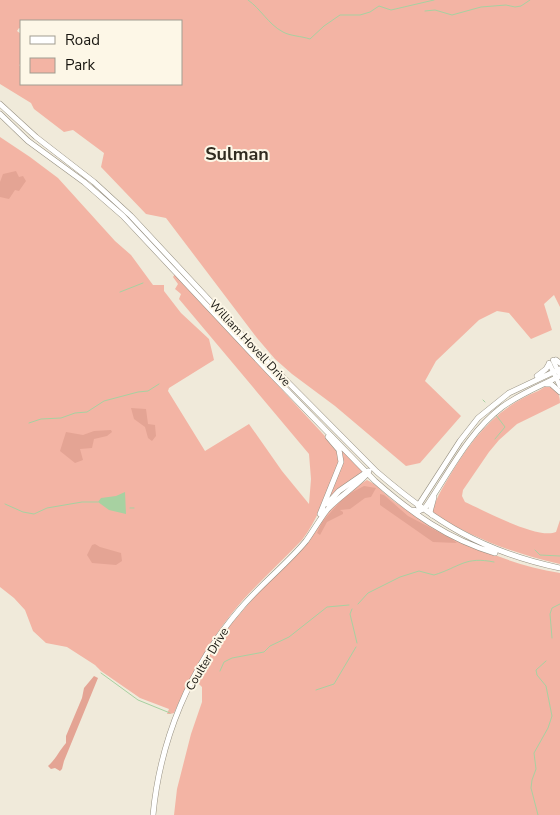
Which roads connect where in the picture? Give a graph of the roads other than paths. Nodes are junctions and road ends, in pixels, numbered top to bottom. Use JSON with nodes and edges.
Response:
{"nodes":[{"id":1,"x":4,"y":108,"type":"edge"},
{"id":2,"x":1,"y":116,"type":"edge"},
{"id":3,"x":553,"y":362,"type":"edge"},
{"id":4,"x":557,"y":370,"type":"edge"},
{"id":5,"x":269,"y":372,"type":"junction"},
{"id":6,"x":559,"y":377,"type":"edge"},
{"id":7,"x":543,"y":384,"type":"junction"},
{"id":8,"x":560,"y":386,"type":"edge"},
{"id":9,"x":516,"y":390,"type":"junction"},
{"id":10,"x":560,"y":392,"type":"edge"},
{"id":11,"x":329,"y":424,"type":"junction"},
{"id":12,"x":368,"y":472,"type":"junction"},
{"id":13,"x":376,"y":472,"type":"junction"},
{"id":14,"x":363,"y":479,"type":"junction"},
{"id":15,"x":395,"y":487,"type":"junction"},
{"id":16,"x":435,"y":492,"type":"junction"},
{"id":17,"x":424,"y":496,"type":"junction"},
{"id":18,"x":394,"y":497,"type":"junction"},
{"id":19,"x":420,"y":509,"type":"junction"},
{"id":20,"x":411,"y":510,"type":"junction"},
{"id":21,"x":320,"y":514,"type":"junction"},
{"id":22,"x":434,"y":517,"type":"junction"},
{"id":23,"x":423,"y":518,"type":"junction"},
{"id":24,"x":312,"y":531,"type":"junction"},
{"id":25,"x":517,"y":558,"type":"junction"},
{"id":26,"x":560,"y":568,"type":"edge"},
{"id":27,"x":152,"y":815,"type":"edge"}],
"edges":[{"from":1,"to":11,"type":"main road","name":"William Hovell Drive"},
{"from":2,"to":5,"type":"main road","name":"William Hovell Drive"},
{"from":3,"to":4,"type":"main road"},
{"from":3,"to":9,"type":"main road"},
{"from":4,"to":6,"type":"main road"},
{"from":4,"to":9,"type":"main road"},
{"from":5,"to":12,"type":"main road","name":"William Hovell Drive"},
{"from":5,"to":21,"type":"main road"},
{"from":6,"to":7,"type":"main road"},
{"from":6,"to":8,"type":"main road"},
{"from":7,"to":10,"type":"main road"},
{"from":7,"to":16,"type":"main road"},
{"from":9,"to":17,"type":"main road"},
{"from":11,"to":12,"type":"main road"},
{"from":11,"to":13,"type":"main road","name":"William Hovell Drive"},
{"from":12,"to":13,"type":"main road"},
{"from":12,"to":14,"type":"main road","name":"Coulter Drive"},
{"from":12,"to":18,"type":"main road","name":"William Hovell Drive"},
{"from":12,"to":21,"type":"main road","name":"Coulter Drive"},
{"from":13,"to":15,"type":"main road","name":"William Hovell Drive"},
{"from":14,"to":18,"type":"main road"},
{"from":14,"to":24,"type":"main road","name":"Coulter Drive"},
{"from":15,"to":17,"type":"main road"},
{"from":15,"to":19,"type":"main road","name":"William Hovell Drive"},
{"from":16,"to":19,"type":"main road"},
{"from":16,"to":22,"type":"main road"},
{"from":17,"to":19,"type":"main road"},
{"from":18,"to":20,"type":"main road","name":"William Hovell Drive"},
{"from":19,"to":20,"type":"main road"},
{"from":19,"to":22,"type":"main road","name":"William Hovell Drive"},
{"from":19,"to":23,"type":"main road"},
{"from":20,"to":23,"type":"main road","name":"William Hovell Drive"},
{"from":21,"to":24,"type":"main road","name":"Coulter Drive"},
{"from":22,"to":25,"type":"main road","name":"William Hovell Drive"},
{"from":23,"to":25,"type":"main road","name":"William Hovell Drive"},
{"from":24,"to":27,"type":"main road","name":"Coulter Drive"},
{"from":25,"to":26,"type":"main road","name":"William Hovell Drive"}]}
